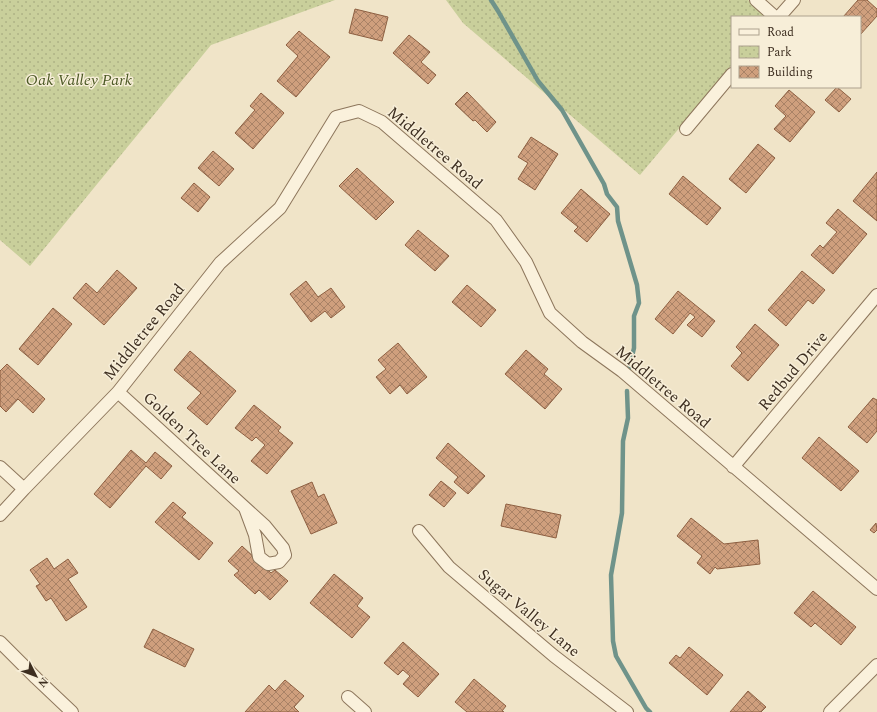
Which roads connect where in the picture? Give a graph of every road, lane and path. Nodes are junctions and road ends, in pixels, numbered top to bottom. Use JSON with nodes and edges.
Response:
{"nodes":[{"id":1,"x":756,"y":0,"type":"edge"},
{"id":2,"x":794,"y":0,"type":"edge"},
{"id":3,"x":774,"y":16,"type":"edge"},
{"id":4,"x":780,"y":16,"type":"edge"},
{"id":5,"x":731,"y":75,"type":"edge"},
{"id":6,"x":686,"y":129,"type":"dead end"},
{"id":7,"x":877,"y":295,"type":"edge"},
{"id":8,"x":118,"y":392,"type":"junction"},
{"id":9,"x":0,"y":467,"type":"edge"},
{"id":10,"x":733,"y":467,"type":"junction"},
{"id":11,"x":24,"y":488,"type":"junction"},
{"id":12,"x":244,"y":508,"type":"dead end"},
{"id":13,"x":0,"y":515,"type":"edge"},
{"id":14,"x":419,"y":531,"type":"dead end"},
{"id":15,"x":877,"y":590,"type":"edge"},
{"id":16,"x":0,"y":642,"type":"edge"},
{"id":17,"x":877,"y":665,"type":"edge"},
{"id":18,"x":348,"y":697,"type":"dead end"},
{"id":19,"x":72,"y":712,"type":"edge"},
{"id":20,"x":365,"y":712,"type":"edge"},
{"id":21,"x":627,"y":712,"type":"edge"},
{"id":22,"x":830,"y":712,"type":"edge"}],
"edges":[{"from":1,"to":3,"type":"street"},
{"from":2,"to":4,"type":"street"},
{"from":5,"to":6,"type":"street"},
{"from":7,"to":10,"type":"street","name":"Redbud Drive"},
{"from":8,"to":10,"type":"street","name":"Middletree Road"},
{"from":8,"to":11,"type":"street","name":"Middletree Road"},
{"from":8,"to":12,"type":"street","name":"Golden Tree Lane"},
{"from":9,"to":11,"type":"street"},
{"from":10,"to":15,"type":"street","name":"Middletree Road"},
{"from":11,"to":13,"type":"street","name":"Middletree Road"},
{"from":14,"to":21,"type":"street","name":"Sugar Valley Lane"},
{"from":16,"to":19,"type":"street"},
{"from":17,"to":22,"type":"street"},
{"from":18,"to":20,"type":"street"}]}
